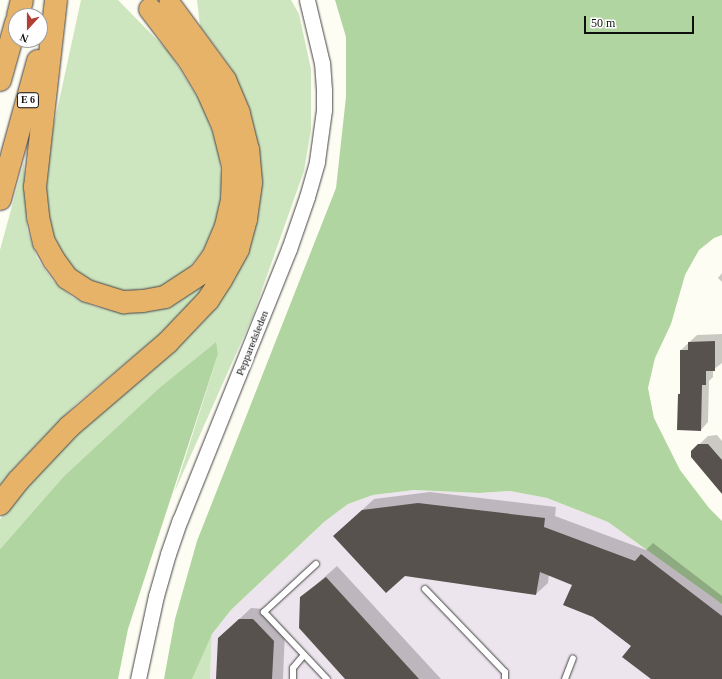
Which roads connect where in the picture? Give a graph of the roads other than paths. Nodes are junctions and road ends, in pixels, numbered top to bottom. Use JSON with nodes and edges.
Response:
{"nodes":[{"id":1,"x":54,"y":0,"type":"edge"},
{"id":2,"x":308,"y":0,"type":"edge"},
{"id":3,"x":159,"y":2,"type":"edge"},
{"id":4,"x":9,"y":48,"type":"edge"},
{"id":5,"x":0,"y":80,"type":"edge"},
{"id":6,"x":0,"y":199,"type":"edge"},
{"id":7,"x":0,"y":504,"type":"edge"},
{"id":8,"x":316,"y":564,"type":"dead end"},
{"id":9,"x":425,"y":589,"type":"dead end"},
{"id":10,"x":304,"y":655,"type":"junction"},
{"id":11,"x":574,"y":658,"type":"dead end"},
{"id":12,"x":138,"y":679,"type":"edge"},
{"id":13,"x":292,"y":679,"type":"edge"},
{"id":14,"x":327,"y":679,"type":"edge"},
{"id":15,"x":505,"y":679,"type":"edge"},
{"id":16,"x":565,"y":679,"type":"edge"}],
"edges":[{"from":1,"to":3,"type":"highway"},
{"from":1,"to":6,"type":"highway","number":"E 6"},
{"from":2,"to":12,"type":"street","name":"Pepparedsleden"},
{"from":3,"to":7,"type":"highway"},
{"from":4,"to":5,"type":"highway"},
{"from":8,"to":10,"type":"lane"},
{"from":9,"to":15,"type":"lane"},
{"from":10,"to":13,"type":"lane"},
{"from":10,"to":14,"type":"lane"},
{"from":11,"to":16,"type":"lane"}]}
